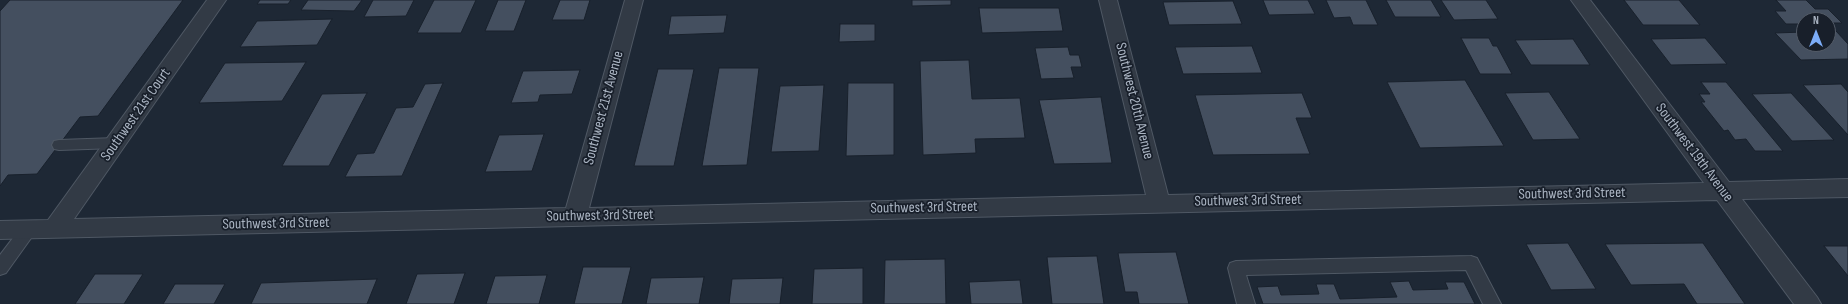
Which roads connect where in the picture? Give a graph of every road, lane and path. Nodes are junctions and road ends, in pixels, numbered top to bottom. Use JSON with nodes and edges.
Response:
{"nodes":[{"id":1,"x":218,"y":0,"type":"edge"},
{"id":2,"x":634,"y":0,"type":"edge"},
{"id":3,"x":1108,"y":0,"type":"edge"},
{"id":4,"x":1580,"y":0,"type":"edge"},
{"id":5,"x":116,"y":143,"type":"junction"},
{"id":6,"x":59,"y":145,"type":"dead end"},
{"id":7,"x":1848,"y":188,"type":"edge"},
{"id":8,"x":1722,"y":190,"type":"junction"},
{"id":9,"x":1160,"y":203,"type":"junction"},
{"id":10,"x":575,"y":217,"type":"junction"},
{"id":11,"x":0,"y":230,"type":"edge"},
{"id":12,"x":28,"y":230,"type":"junction"},
{"id":13,"x":54,"y":230,"type":"junction"},
{"id":14,"x":0,"y":268,"type":"edge"},
{"id":15,"x":1246,"y":304,"type":"edge"},
{"id":16,"x":1492,"y":304,"type":"edge"},
{"id":17,"x":1808,"y":304,"type":"edge"}],
"edges":[{"from":1,"to":5,"type":"street","name":"Southwest 21st Court"},
{"from":2,"to":10,"type":"street","name":"Southwest 21st Avenue"},
{"from":3,"to":9,"type":"street","name":"Southwest 20th Avenue"},
{"from":4,"to":8,"type":"street","name":"Southwest 19th Avenue"},
{"from":5,"to":6,"type":"lane"},
{"from":5,"to":13,"type":"street","name":"Southwest 21st Court"},
{"from":7,"to":8,"type":"street","name":"Southwest 3rd Street"},
{"from":8,"to":9,"type":"street","name":"Southwest 3rd Street"},
{"from":8,"to":17,"type":"street","name":"Southwest 19th Avenue"},
{"from":9,"to":10,"type":"street","name":"Southwest 3rd Street"},
{"from":10,"to":13,"type":"street","name":"Southwest 3rd Street"},
{"from":11,"to":12,"type":"street","name":"Southwest 3rd Street"},
{"from":12,"to":13,"type":"street","name":"Southwest 3rd Street"},
{"from":12,"to":14,"type":"lane"},
{"from":15,"to":16,"type":"lane"}]}
